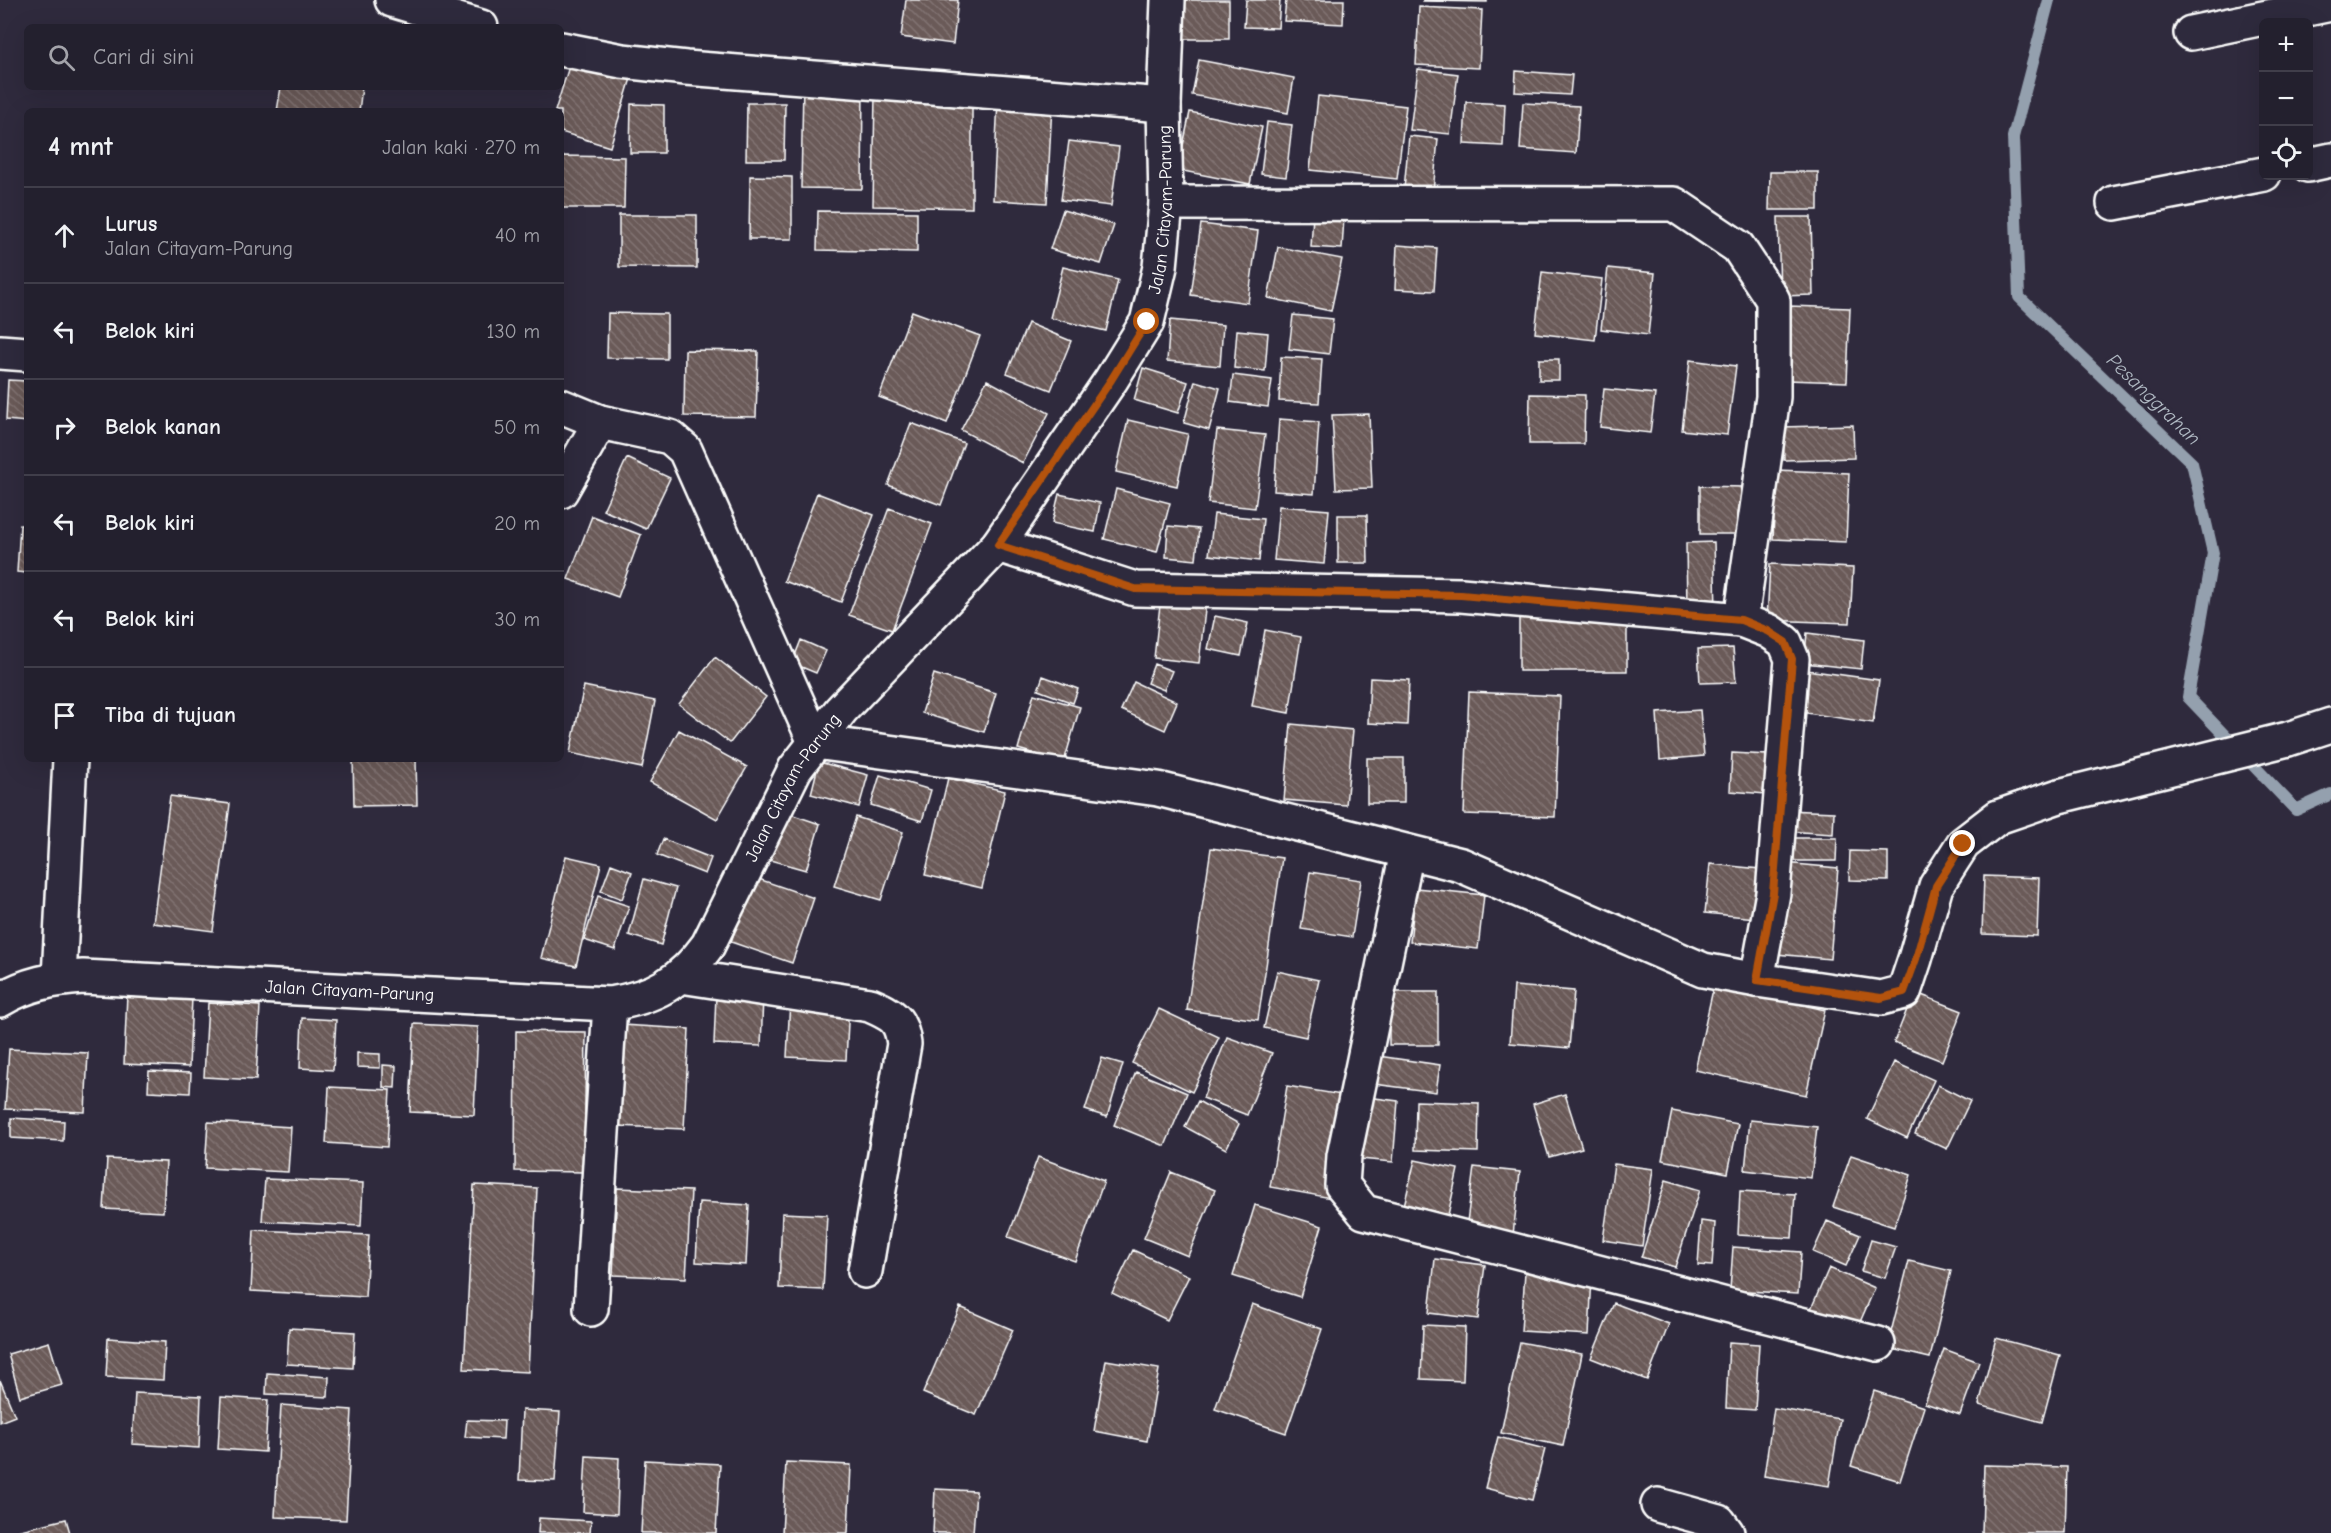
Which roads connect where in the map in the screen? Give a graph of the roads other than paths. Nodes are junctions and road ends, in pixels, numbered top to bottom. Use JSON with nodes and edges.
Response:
{"nodes":[{"id":1,"x":393,"y":0,"type":"edge"},
{"id":2,"x":1168,"y":0,"type":"edge"},
{"id":3,"x":2331,"y":4,"type":"edge"},
{"id":4,"x":471,"y":24,"type":"edge"},
{"id":5,"x":2191,"y":33,"type":"dead end"},
{"id":6,"x":564,"y":50,"type":"edge"},
{"id":7,"x":1164,"y":105,"type":"junction"},
{"id":8,"x":2331,"y":160,"type":"edge"},
{"id":9,"x":2313,"y":164,"type":"edge"},
{"id":10,"x":2259,"y":175,"type":"edge"},
{"id":11,"x":1166,"y":203,"type":"junction"},
{"id":12,"x":2114,"y":203,"type":"dead end"},
{"id":13,"x":0,"y":352,"type":"edge"},
{"id":14,"x":24,"y":354,"type":"edge"},
{"id":15,"x":564,"y":407,"type":"edge"},
{"id":16,"x":600,"y":422,"type":"junction"},
{"id":17,"x":564,"y":486,"type":"edge"},
{"id":18,"x":998,"y":545,"type":"junction"},
{"id":19,"x":1741,"y":620,"type":"junction"},
{"id":20,"x":2331,"y":725,"type":"edge"},
{"id":21,"x":815,"y":741,"type":"junction"},
{"id":22,"x":70,"y":762,"type":"edge"},
{"id":23,"x":1407,"y":852,"type":"junction"},
{"id":24,"x":681,"y":976,"type":"junction"},
{"id":25,"x":58,"y":978,"type":"junction"},
{"id":26,"x":1757,"y":980,"type":"junction"},
{"id":27,"x":0,"y":1000,"type":"edge"},
{"id":28,"x":610,"y":1004,"type":"junction"},
{"id":29,"x":865,"y":1271,"type":"dead end"},
{"id":30,"x":591,"y":1309,"type":"dead end"},
{"id":31,"x":1878,"y":1344,"type":"dead end"},
{"id":32,"x":1658,"y":1505,"type":"dead end"},
{"id":33,"x":1727,"y":1533,"type":"edge"}],
"edges":[{"from":1,"to":4,"type":"street"},
{"from":2,"to":7,"type":"street","name":"Jalan Citayam-Parung"},
{"from":3,"to":5,"type":"street"},
{"from":6,"to":7,"type":"street"},
{"from":7,"to":11,"type":"street","name":"Jalan Citayam-Parung"},
{"from":8,"to":9,"type":"street"},
{"from":10,"to":12,"type":"street"},
{"from":11,"to":18,"type":"street","name":"Jalan Citayam-Parung"},
{"from":11,"to":19,"type":"street"},
{"from":13,"to":14,"type":"street"},
{"from":15,"to":16,"type":"street"},
{"from":16,"to":17,"type":"street"},
{"from":16,"to":21,"type":"street"},
{"from":18,"to":19,"type":"street"},
{"from":18,"to":21,"type":"street","name":"Jalan Citayam-Parung"},
{"from":19,"to":26,"type":"street"},
{"from":20,"to":26,"type":"street"},
{"from":21,"to":23,"type":"street"},
{"from":21,"to":24,"type":"street","name":"Jalan Citayam-Parung"},
{"from":22,"to":25,"type":"street"},
{"from":23,"to":26,"type":"street"},
{"from":23,"to":31,"type":"street"},
{"from":24,"to":28,"type":"street","name":"Jalan Citayam-Parung"},
{"from":24,"to":29,"type":"street"},
{"from":25,"to":27,"type":"street","name":"Jalan Citayam-Parung"},
{"from":25,"to":28,"type":"street","name":"Jalan Citayam-Parung"},
{"from":28,"to":30,"type":"street"},
{"from":32,"to":33,"type":"street"}]}
